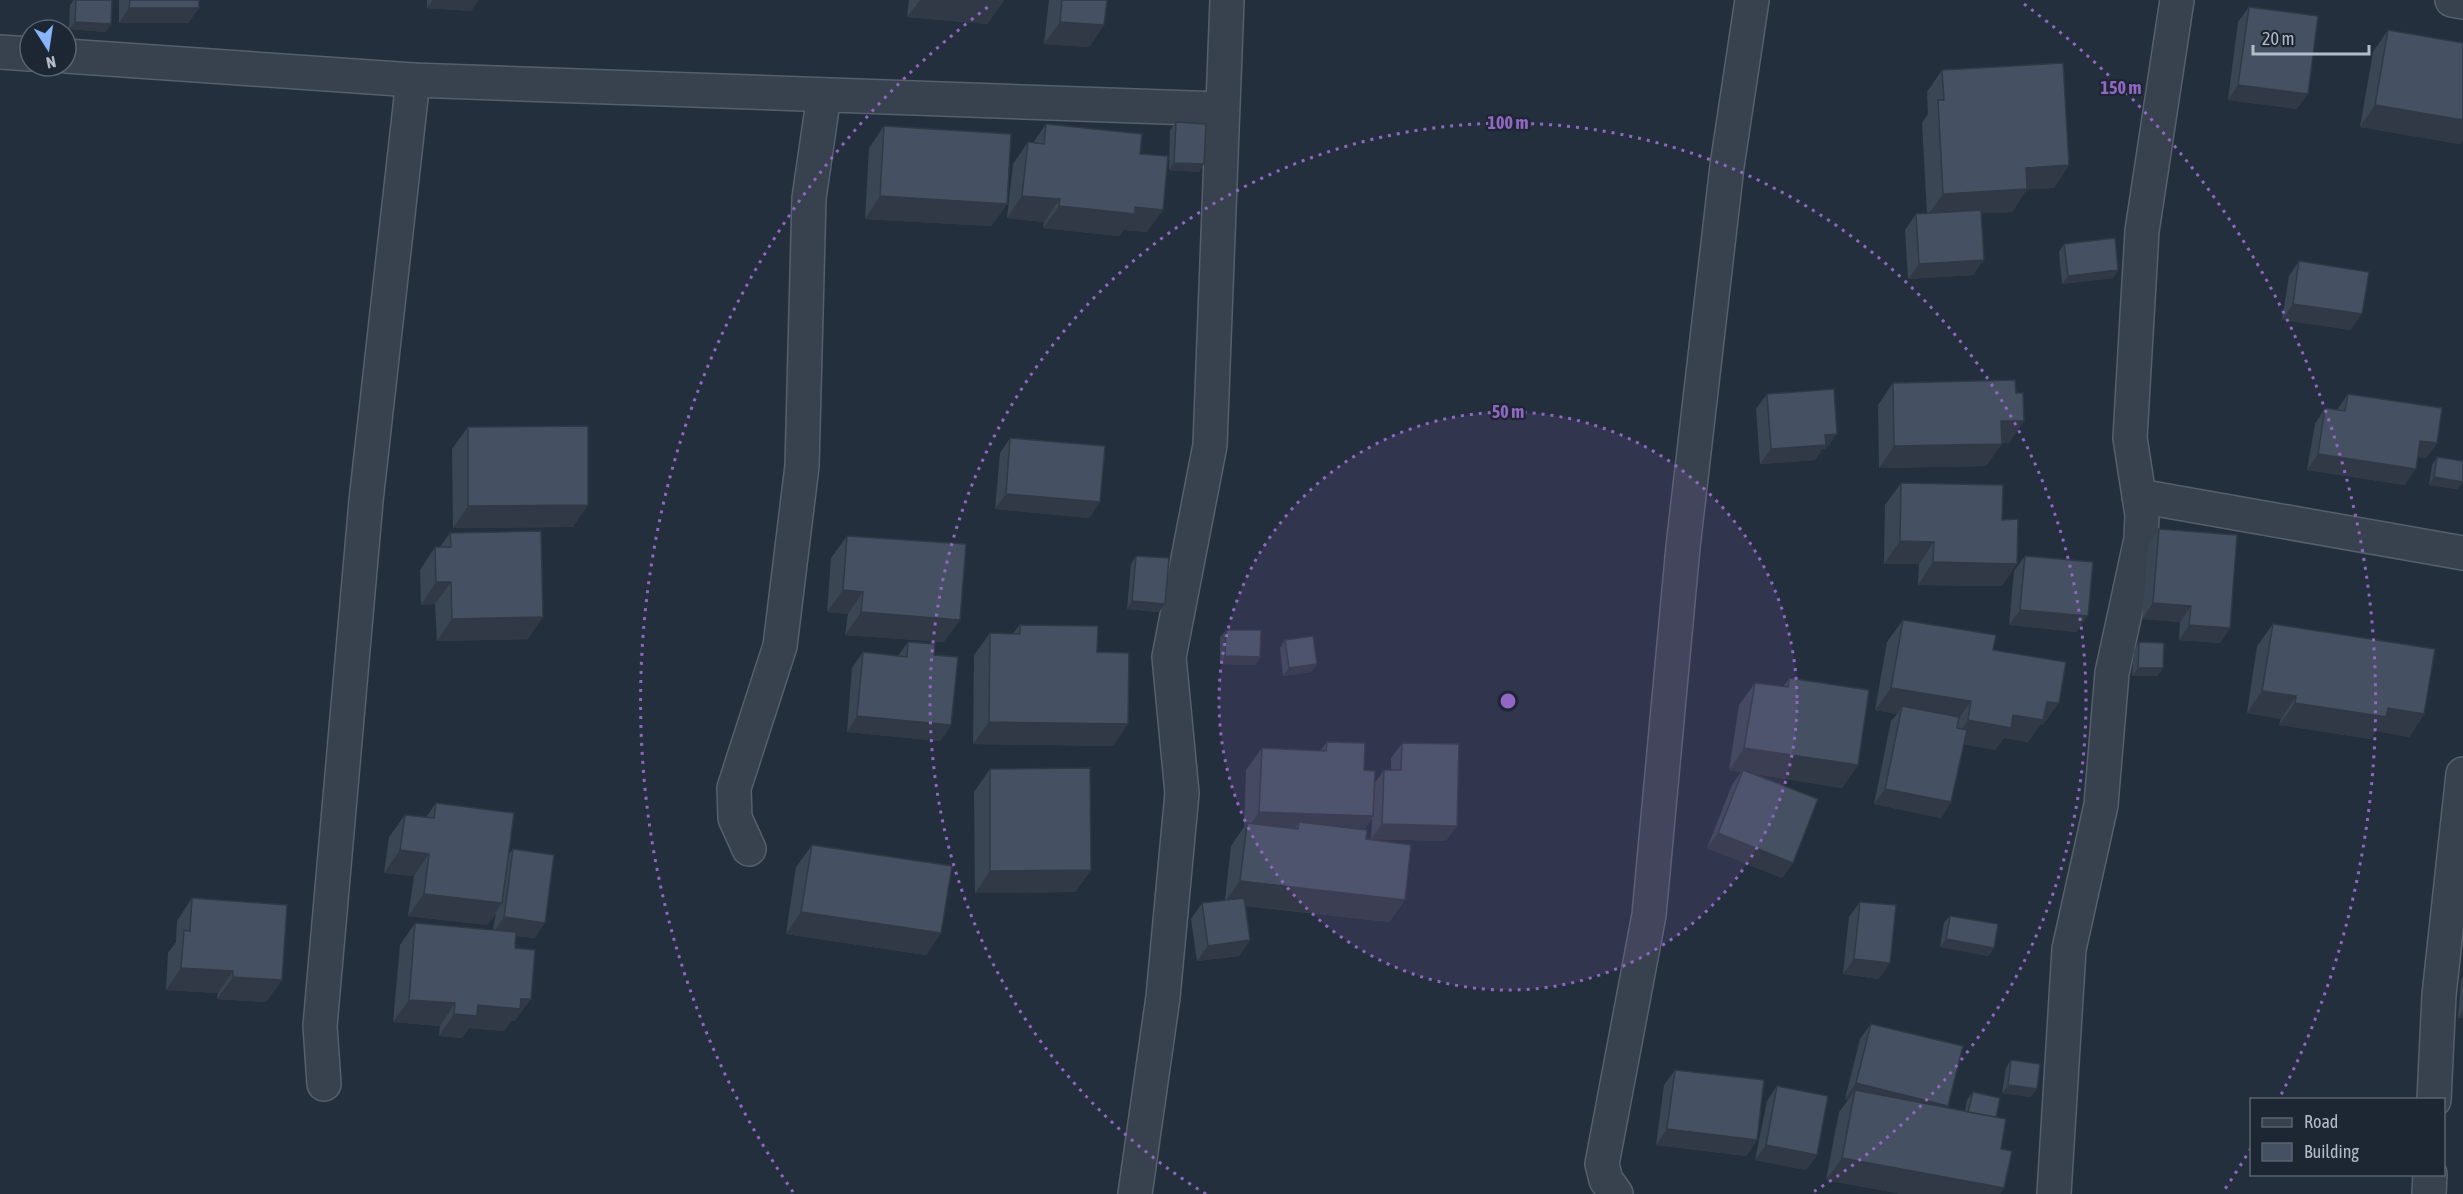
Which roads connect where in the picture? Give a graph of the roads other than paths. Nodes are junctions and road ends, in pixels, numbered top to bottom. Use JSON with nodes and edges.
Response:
{"nodes":[{"id":1,"x":1227,"y":0,"type":"edge"},
{"id":2,"x":1752,"y":0,"type":"edge"},
{"id":3,"x":2177,"y":0,"type":"edge"},
{"id":4,"x":2452,"y":0,"type":"edge"},
{"id":5,"x":2463,"y":2,"type":"edge"},
{"id":6,"x":0,"y":52,"type":"edge"},
{"id":7,"x":18,"y":53,"type":"edge"},
{"id":8,"x":78,"y":57,"type":"edge"},
{"id":9,"x":414,"y":80,"type":"junction"},
{"id":10,"x":824,"y":95,"type":"junction"},
{"id":11,"x":1221,"y":109,"type":"junction"},
{"id":12,"x":2139,"y":496,"type":"junction"},
{"id":13,"x":2463,"y":554,"type":"edge"},
{"id":14,"x":2463,"y":774,"type":"edge"},
{"id":15,"x":749,"y":849,"type":"dead end"},
{"id":16,"x":324,"y":1083,"type":"dead end"},
{"id":17,"x":2434,"y":1098,"type":"edge"},
{"id":18,"x":2430,"y":1176,"type":"edge"},
{"id":19,"x":1135,"y":1194,"type":"edge"},
{"id":20,"x":1616,"y":1194,"type":"edge"},
{"id":21,"x":2054,"y":1194,"type":"edge"},
{"id":22,"x":2429,"y":1194,"type":"edge"}],
"edges":[{"from":1,"to":11,"type":"street"},
{"from":2,"to":20,"type":"street"},
{"from":3,"to":12,"type":"street"},
{"from":4,"to":5,"type":"street"},
{"from":6,"to":7,"type":"street"},
{"from":8,"to":9,"type":"street"},
{"from":9,"to":10,"type":"street"},
{"from":9,"to":16,"type":"street"},
{"from":10,"to":11,"type":"street"},
{"from":10,"to":15,"type":"street"},
{"from":11,"to":19,"type":"street"},
{"from":12,"to":13,"type":"street"},
{"from":12,"to":21,"type":"street"},
{"from":14,"to":17,"type":"street"},
{"from":18,"to":22,"type":"street"}]}
